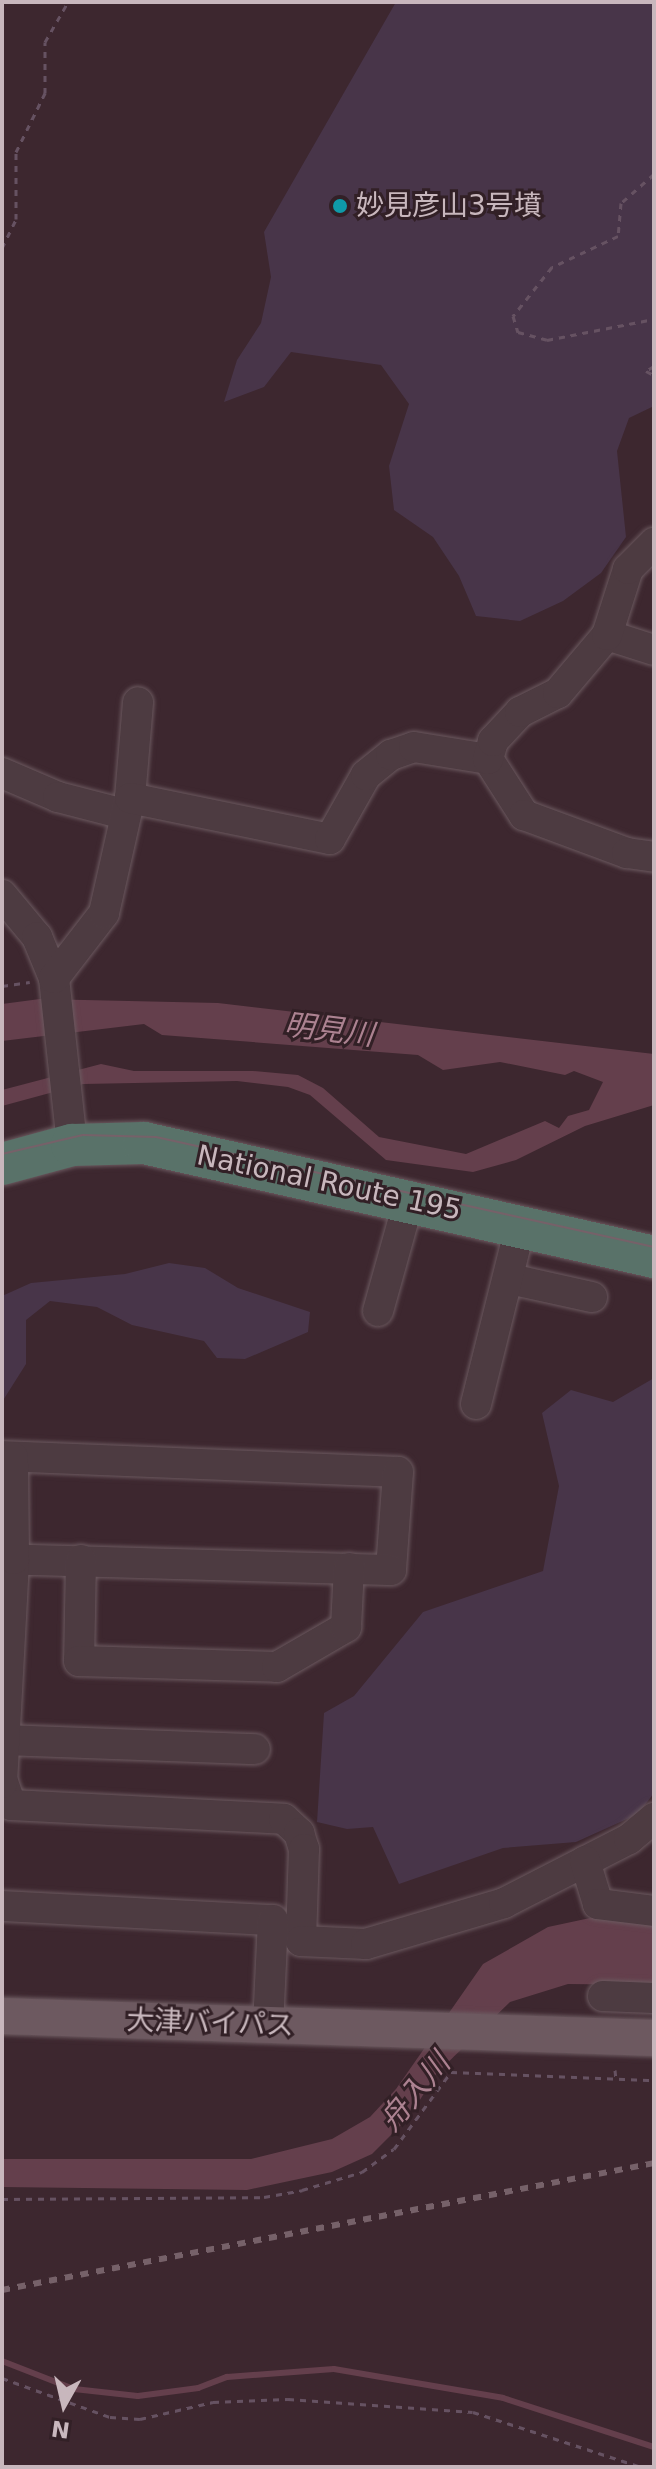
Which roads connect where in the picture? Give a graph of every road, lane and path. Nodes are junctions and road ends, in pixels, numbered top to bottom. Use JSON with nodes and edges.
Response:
{"nodes":[{"id":1,"x":68,"y":2,"type":"edge"},
{"id":2,"x":654,"y":174,"type":"edge"},
{"id":3,"x":2,"y":248,"type":"edge"},
{"id":4,"x":654,"y":319,"type":"edge"},
{"id":5,"x":654,"y":366,"type":"edge"},
{"id":6,"x":654,"y":375,"type":"edge"},
{"id":7,"x":654,"y":543,"type":"edge"},
{"id":8,"x":607,"y":635,"type":"junction"},
{"id":9,"x":654,"y":650,"type":"edge"},
{"id":10,"x":138,"y":702,"type":"dead end"},
{"id":11,"x":488,"y":759,"type":"junction"},
{"id":12,"x":2,"y":773,"type":"edge"},
{"id":13,"x":127,"y":806,"type":"junction"},
{"id":14,"x":654,"y":857,"type":"edge"},
{"id":15,"x":2,"y":895,"type":"edge"},
{"id":16,"x":55,"y":985,"type":"junction"},
{"id":17,"x":72,"y":1145,"type":"junction"},
{"id":18,"x":2,"y":1164,"type":"edge"},
{"id":19,"x":409,"y":1200,"type":"junction"},
{"id":20,"x":521,"y":1224,"type":"junction"},
{"id":21,"x":654,"y":1257,"type":"edge"},
{"id":22,"x":510,"y":1279,"type":"junction"},
{"id":23,"x":592,"y":1297,"type":"dead end"},
{"id":24,"x":378,"y":1311,"type":"dead end"},
{"id":25,"x":476,"y":1404,"type":"dead end"},
{"id":26,"x":7,"y":1456,"type":"edge"},
{"id":27,"x":8,"y":1559,"type":"edge"},
{"id":28,"x":81,"y":1560,"type":"junction"},
{"id":29,"x":349,"y":1568,"type":"junction"},
{"id":30,"x":5,"y":1728,"type":"edge"},
{"id":31,"x":255,"y":1749,"type":"dead end"},
{"id":32,"x":3,"y":1782,"type":"edge"},
{"id":33,"x":654,"y":1818,"type":"edge"},
{"id":34,"x":585,"y":1861,"type":"junction"},
{"id":35,"x":2,"y":1906,"type":"edge"},
{"id":36,"x":654,"y":1911,"type":"edge"},
{"id":37,"x":603,"y":1996,"type":"dead end"},
{"id":38,"x":654,"y":1998,"type":"edge"},
{"id":39,"x":2,"y":2016,"type":"edge"},
{"id":40,"x":268,"y":2025,"type":"junction"},
{"id":41,"x":654,"y":2038,"type":"edge"},
{"id":42,"x":615,"y":2070,"type":"dead end"},
{"id":43,"x":616,"y":2080,"type":"junction"},
{"id":44,"x":654,"y":2080,"type":"edge"},
{"id":45,"x":2,"y":2199,"type":"edge"},
{"id":46,"x":2,"y":2378,"type":"edge"},
{"id":47,"x":641,"y":2467,"type":"edge"}],
"edges":[{"from":1,"to":3,"type":"path"},
{"from":2,"to":4,"type":"path"},
{"from":5,"to":6,"type":"path"},
{"from":7,"to":8,"type":"street"},
{"from":8,"to":9,"type":"street"},
{"from":8,"to":11,"type":"street"},
{"from":10,"to":13,"type":"street"},
{"from":11,"to":13,"type":"street"},
{"from":11,"to":14,"type":"street"},
{"from":12,"to":13,"type":"street"},
{"from":13,"to":16,"type":"street"},
{"from":15,"to":16,"type":"street"},
{"from":16,"to":17,"type":"street"},
{"from":17,"to":18,"type":"highway","name":"National Route 195"},
{"from":17,"to":19,"type":"highway","name":"National Route 195"},
{"from":19,"to":20,"type":"highway","name":"National Route 195"},
{"from":19,"to":24,"type":"street"},
{"from":20,"to":21,"type":"highway","name":"National Route 195"},
{"from":20,"to":22,"type":"street"},
{"from":22,"to":23,"type":"street"},
{"from":22,"to":25,"type":"street"},
{"from":26,"to":27,"type":"street"},
{"from":26,"to":29,"type":"street"},
{"from":27,"to":28,"type":"street"},
{"from":27,"to":30,"type":"street"},
{"from":28,"to":29,"type":"street"},
{"from":28,"to":29,"type":"street"},
{"from":30,"to":31,"type":"street"},
{"from":30,"to":32,"type":"street"},
{"from":32,"to":34,"type":"street"},
{"from":33,"to":34,"type":"street"},
{"from":34,"to":36,"type":"street"},
{"from":35,"to":40,"type":"street"},
{"from":37,"to":38,"type":"street"},
{"from":39,"to":40,"type":"main road","name":"大津バイパス"},
{"from":40,"to":41,"type":"main road","name":"大津バイパス"},
{"from":42,"to":43,"type":"path"},
{"from":43,"to":44,"type":"path"},
{"from":43,"to":45,"type":"path"},
{"from":46,"to":47,"type":"path"}]}
